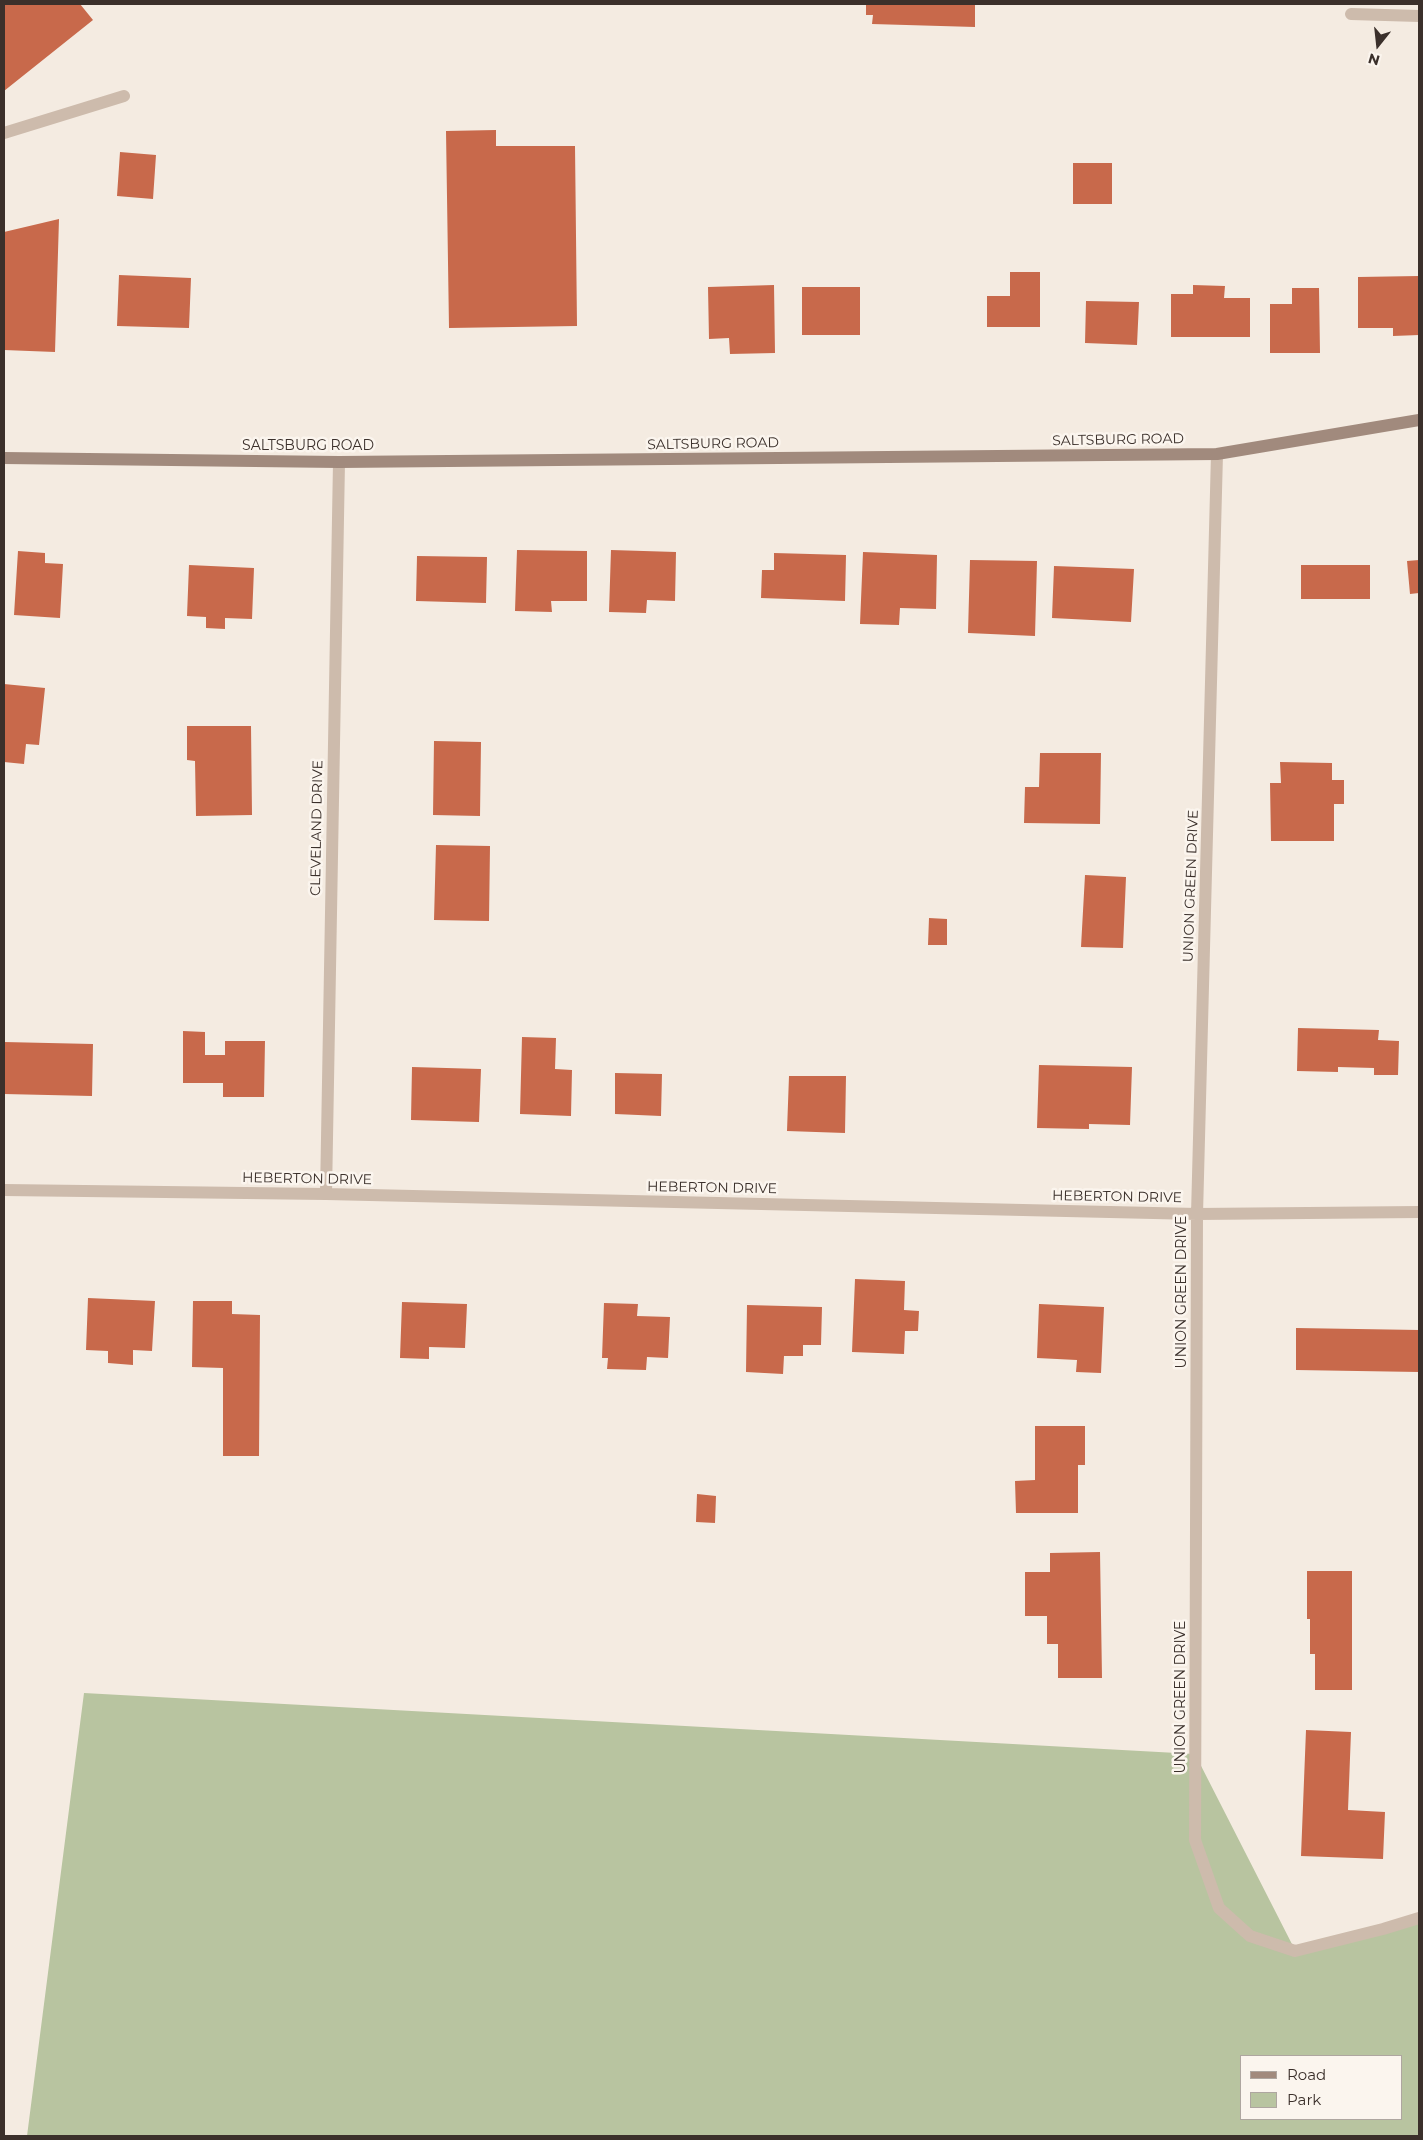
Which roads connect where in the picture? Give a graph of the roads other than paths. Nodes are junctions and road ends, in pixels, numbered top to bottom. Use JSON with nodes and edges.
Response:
{"nodes":[{"id":1,"x":1351,"y":14,"type":"dead end"},
{"id":2,"x":1419,"y":16,"type":"edge"},
{"id":3,"x":124,"y":96,"type":"dead end"},
{"id":4,"x":4,"y":133,"type":"edge"},
{"id":5,"x":1419,"y":420,"type":"edge"},
{"id":6,"x":1217,"y":454,"type":"junction"},
{"id":7,"x":4,"y":458,"type":"edge"},
{"id":8,"x":339,"y":462,"type":"junction"},
{"id":9,"x":4,"y":1190,"type":"edge"},
{"id":10,"x":326,"y":1194,"type":"junction"},
{"id":11,"x":1419,"y":1212,"type":"edge"},
{"id":12,"x":1197,"y":1214,"type":"junction"},
{"id":13,"x":1419,"y":1918,"type":"edge"}],
"edges":[{"from":1,"to":2,"type":"street"},
{"from":3,"to":4,"type":"street"},
{"from":5,"to":6,"type":"main road","name":"SALTSBURG ROAD"},
{"from":6,"to":8,"type":"main road","name":"SALTSBURG ROAD"},
{"from":6,"to":12,"type":"street","name":"UNION GREEN DRIVE"},
{"from":7,"to":8,"type":"main road","name":"SALTSBURG ROAD"},
{"from":8,"to":10,"type":"street","name":"CLEVELAND DRIVE"},
{"from":9,"to":10,"type":"street","name":"HEBERTON DRIVE"},
{"from":10,"to":12,"type":"street","name":"HEBERTON DRIVE"},
{"from":11,"to":12,"type":"street","name":"HEBERTON DRIVE"},
{"from":12,"to":13,"type":"street","name":"UNION GREEN DRIVE"}]}
